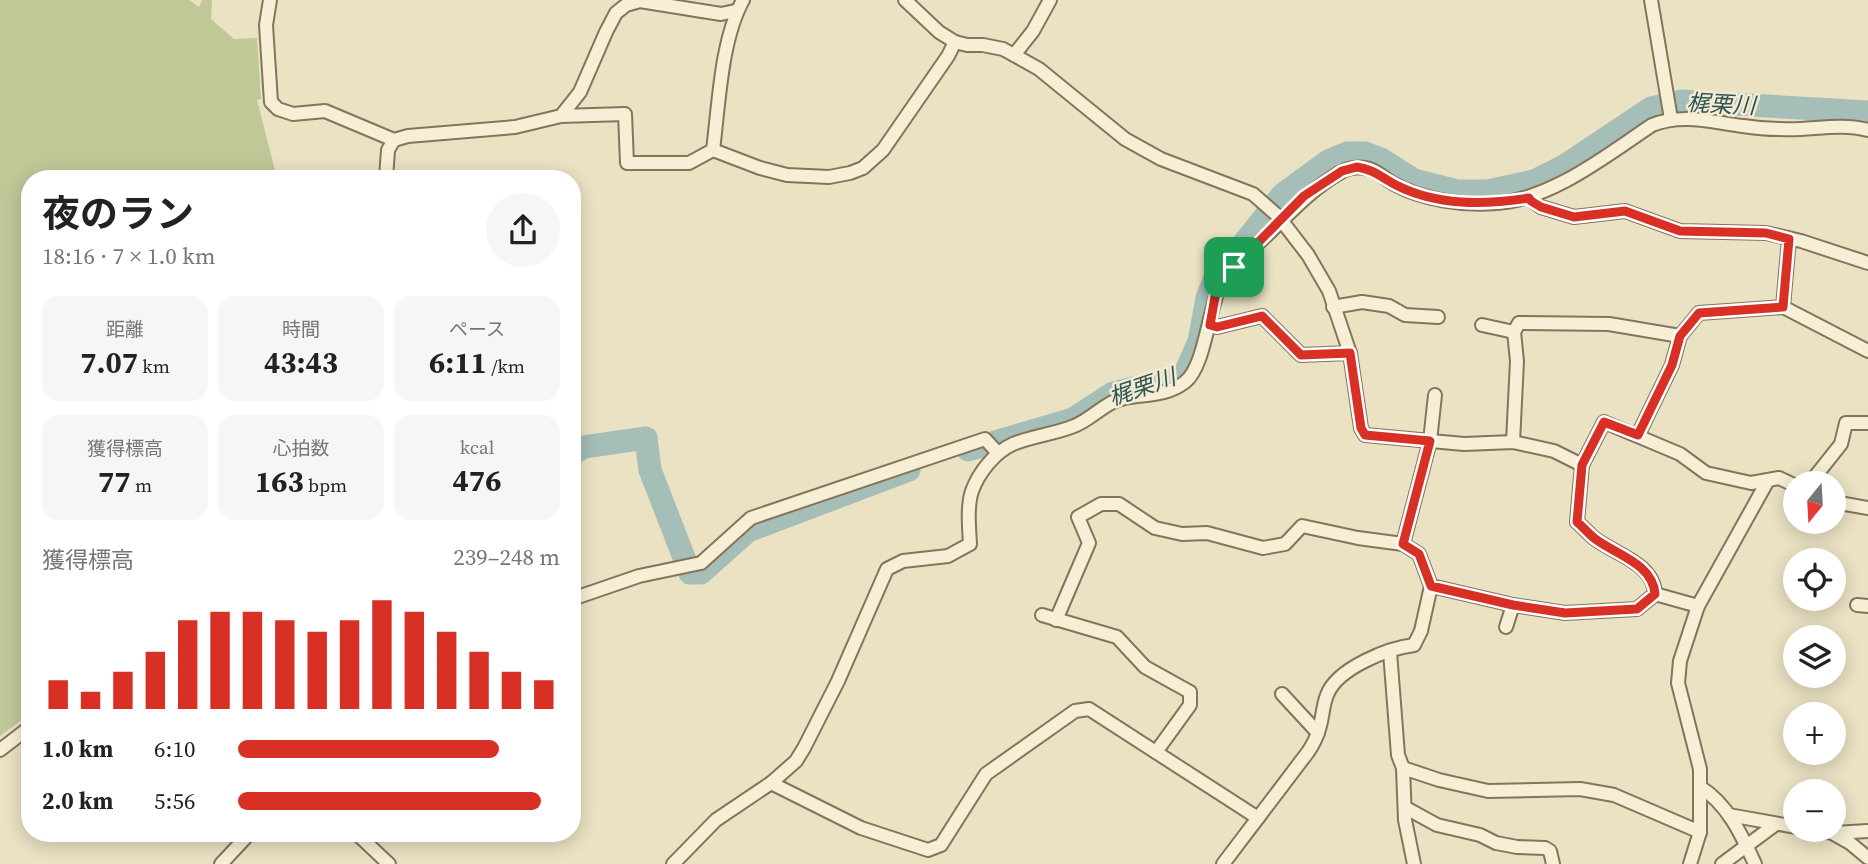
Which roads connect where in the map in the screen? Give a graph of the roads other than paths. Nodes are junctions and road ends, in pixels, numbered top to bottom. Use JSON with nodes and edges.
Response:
{"nodes":[{"id":1,"x":270,"y":0,"type":"edge"},
{"id":2,"x":905,"y":0,"type":"edge"},
{"id":3,"x":1050,"y":0,"type":"edge"},
{"id":4,"x":1651,"y":0,"type":"edge"},
{"id":5,"x":739,"y":6,"type":"edge"},
{"id":6,"x":955,"y":42,"type":"junction"},
{"id":7,"x":1014,"y":55,"type":"junction"},
{"id":8,"x":561,"y":116,"type":"junction"},
{"id":9,"x":1671,"y":117,"type":"junction"},
{"id":10,"x":1868,"y":130,"type":"edge"},
{"id":11,"x":394,"y":140,"type":"junction"},
{"id":12,"x":713,"y":150,"type":"junction"},
{"id":13,"x":387,"y":170,"type":"edge"},
{"id":14,"x":1529,"y":198,"type":"junction"},
{"id":15,"x":1280,"y":218,"type":"junction"},
{"id":16,"x":1789,"y":239,"type":"junction"},
{"id":17,"x":1868,"y":264,"type":"edge"},
{"id":18,"x":1333,"y":307,"type":"junction"},
{"id":19,"x":1783,"y":307,"type":"junction"},
{"id":20,"x":1438,"y":317,"type":"dead end"},
{"id":21,"x":1210,"y":325,"type":"junction"},
{"id":22,"x":1482,"y":325,"type":"dead end"},
{"id":23,"x":1514,"y":332,"type":"junction"},
{"id":24,"x":1680,"y":336,"type":"junction"},
{"id":25,"x":1868,"y":351,"type":"edge"},
{"id":26,"x":1350,"y":353,"type":"junction"},
{"id":27,"x":1435,"y":395,"type":"dead end"},
{"id":28,"x":1868,"y":423,"type":"edge"},
{"id":29,"x":1638,"y":435,"type":"junction"},
{"id":30,"x":1430,"y":441,"type":"junction"},
{"id":31,"x":1513,"y":442,"type":"junction"},
{"id":32,"x":998,"y":453,"type":"junction"},
{"id":33,"x":1582,"y":465,"type":"junction"},
{"id":34,"x":1820,"y":471,"type":"edge"},
{"id":35,"x":1783,"y":480,"type":"edge"},
{"id":36,"x":1767,"y":482,"type":"junction"},
{"id":37,"x":1846,"y":504,"type":"edge"},
{"id":38,"x":1868,"y":508,"type":"edge"},
{"id":39,"x":1403,"y":544,"type":"junction"},
{"id":40,"x":1431,"y":586,"type":"junction"},
{"id":41,"x":1655,"y":594,"type":"junction"},
{"id":42,"x":581,"y":597,"type":"edge"},
{"id":43,"x":1513,"y":605,"type":"junction"},
{"id":44,"x":1698,"y":606,"type":"junction"},
{"id":45,"x":1042,"y":615,"type":"dead end"},
{"id":46,"x":1056,"y":620,"type":"junction"},
{"id":47,"x":1506,"y":627,"type":"dead end"},
{"id":48,"x":1390,"y":652,"type":"junction"},
{"id":49,"x":1282,"y":694,"type":"dead end"},
{"id":50,"x":1318,"y":733,"type":"junction"},
{"id":51,"x":21,"y":734,"type":"edge"},
{"id":52,"x":0,"y":750,"type":"edge"},
{"id":53,"x":1156,"y":752,"type":"junction"},
{"id":54,"x":1403,"y":768,"type":"junction"},
{"id":55,"x":771,"y":783,"type":"junction"},
{"id":56,"x":1700,"y":787,"type":"junction"},
{"id":57,"x":1406,"y":808,"type":"junction"},
{"id":58,"x":1729,"y":815,"type":"junction"},
{"id":59,"x":1258,"y":818,"type":"junction"},
{"id":60,"x":1776,"y":824,"type":"junction"},
{"id":61,"x":1783,"y":825,"type":"edge"},
{"id":62,"x":1868,"y":831,"type":"edge"},
{"id":63,"x":1700,"y":832,"type":"junction"},
{"id":64,"x":1846,"y":832,"type":"edge"},
{"id":65,"x":1846,"y":840,"type":"edge"},
{"id":66,"x":242,"y":842,"type":"edge"},
{"id":67,"x":366,"y":842,"type":"edge"},
{"id":68,"x":1747,"y":844,"type":"junction"},
{"id":69,"x":1868,"y":858,"type":"edge"},
{"id":70,"x":1227,"y":863,"type":"edge"},
{"id":71,"x":221,"y":864,"type":"edge"},
{"id":72,"x":389,"y":864,"type":"edge"},
{"id":73,"x":673,"y":864,"type":"edge"},
{"id":74,"x":1415,"y":864,"type":"edge"},
{"id":75,"x":1553,"y":864,"type":"edge"},
{"id":76,"x":1690,"y":864,"type":"edge"},
{"id":77,"x":1722,"y":864,"type":"edge"},
{"id":78,"x":1755,"y":864,"type":"edge"}],
"edges":[{"from":1,"to":11,"type":"street"},
{"from":2,"to":6,"type":"street"},
{"from":3,"to":7,"type":"street"},
{"from":4,"to":9,"type":"street"},
{"from":5,"to":8,"type":"street"},
{"from":5,"to":12,"type":"street"},
{"from":6,"to":7,"type":"street"},
{"from":6,"to":12,"type":"street"},
{"from":7,"to":15,"type":"street"},
{"from":8,"to":11,"type":"street"},
{"from":8,"to":12,"type":"street"},
{"from":9,"to":10,"type":"street"},
{"from":9,"to":14,"type":"street"},
{"from":11,"to":13,"type":"street"},
{"from":14,"to":15,"type":"street"},
{"from":14,"to":16,"type":"street"},
{"from":15,"to":18,"type":"street"},
{"from":15,"to":21,"type":"street"},
{"from":16,"to":17,"type":"street"},
{"from":16,"to":19,"type":"street"},
{"from":18,"to":20,"type":"street"},
{"from":18,"to":26,"type":"street"},
{"from":19,"to":24,"type":"street"},
{"from":19,"to":25,"type":"street"},
{"from":21,"to":26,"type":"street"},
{"from":21,"to":32,"type":"street"},
{"from":22,"to":23,"type":"street"},
{"from":23,"to":24,"type":"street"},
{"from":23,"to":31,"type":"street"},
{"from":24,"to":29,"type":"street"},
{"from":26,"to":30,"type":"street"},
{"from":27,"to":30,"type":"street"},
{"from":28,"to":34,"type":"street"},
{"from":29,"to":33,"type":"street"},
{"from":29,"to":36,"type":"street"},
{"from":30,"to":31,"type":"street"},
{"from":30,"to":39,"type":"street"},
{"from":31,"to":33,"type":"street"},
{"from":32,"to":42,"type":"street"},
{"from":32,"to":55,"type":"street"},
{"from":33,"to":41,"type":"street"},
{"from":35,"to":36,"type":"street"},
{"from":36,"to":44,"type":"street"},
{"from":37,"to":38,"type":"street"},
{"from":39,"to":40,"type":"street"},
{"from":39,"to":46,"type":"street"},
{"from":40,"to":43,"type":"street"},
{"from":40,"to":48,"type":"street"},
{"from":41,"to":43,"type":"street"},
{"from":41,"to":44,"type":"street"},
{"from":43,"to":47,"type":"street"},
{"from":44,"to":56,"type":"street"},
{"from":45,"to":46,"type":"street"},
{"from":46,"to":53,"type":"street"},
{"from":48,"to":50,"type":"street"},
{"from":48,"to":54,"type":"street"},
{"from":49,"to":50,"type":"street"},
{"from":50,"to":59,"type":"street"},
{"from":51,"to":52,"type":"street"},
{"from":53,"to":55,"type":"street"},
{"from":53,"to":59,"type":"street"},
{"from":54,"to":57,"type":"street"},
{"from":54,"to":63,"type":"street"},
{"from":55,"to":73,"type":"street"},
{"from":56,"to":58,"type":"street"},
{"from":56,"to":63,"type":"street"},
{"from":57,"to":74,"type":"street"},
{"from":57,"to":75,"type":"street"},
{"from":58,"to":60,"type":"street"},
{"from":58,"to":68,"type":"street"},
{"from":59,"to":70,"type":"street"},
{"from":60,"to":61,"type":"street"},
{"from":60,"to":68,"type":"street"},
{"from":62,"to":64,"type":"street"},
{"from":63,"to":76,"type":"street"},
{"from":65,"to":69,"type":"street"},
{"from":66,"to":71,"type":"street"},
{"from":67,"to":72,"type":"street"},
{"from":68,"to":77,"type":"street"},
{"from":68,"to":78,"type":"street"}]}
